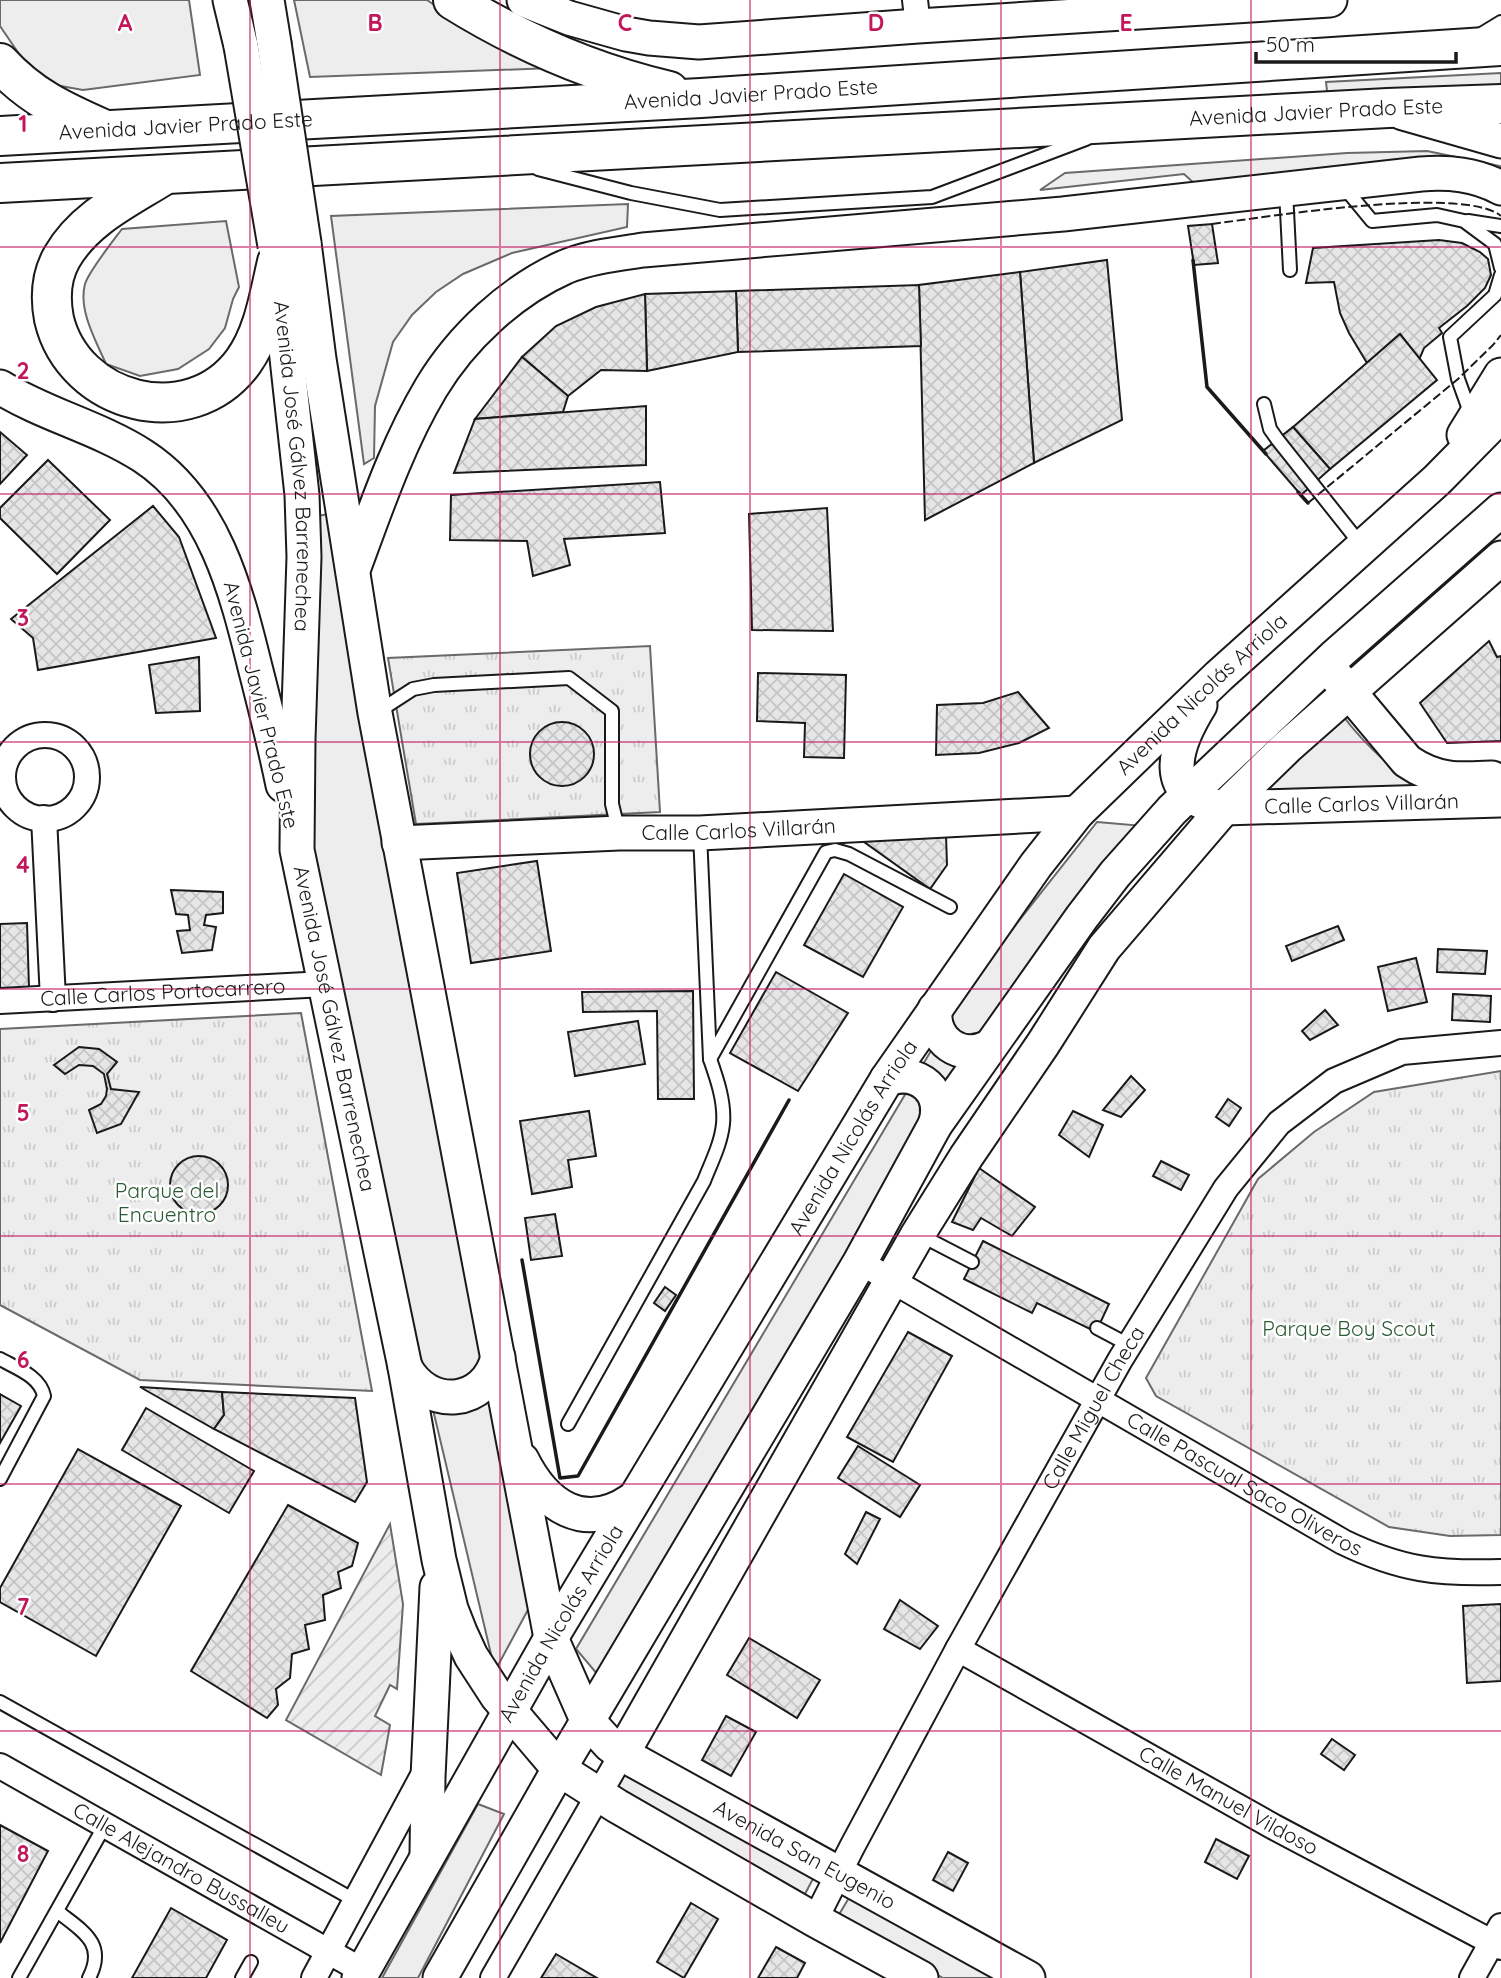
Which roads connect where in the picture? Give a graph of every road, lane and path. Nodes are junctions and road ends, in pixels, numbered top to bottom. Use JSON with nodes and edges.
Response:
{"nodes":[{"id":1,"x":230,"y":0,"type":"edge"},
{"id":2,"x":267,"y":0,"type":"edge"},
{"id":3,"x":453,"y":0,"type":"edge"},
{"id":4,"x":524,"y":0,"type":"edge"},
{"id":5,"x":1330,"y":0,"type":"edge"},
{"id":6,"x":916,"y":13,"type":"edge"},
{"id":7,"x":1501,"y":22,"type":"edge"},
{"id":8,"x":1501,"y":46,"type":"edge"},
{"id":9,"x":1458,"y":49,"type":"junction"},
{"id":10,"x":0,"y":63,"type":"edge"},
{"id":11,"x":701,"y":98,"type":"junction"},
{"id":12,"x":1501,"y":104,"type":"edge"},
{"id":13,"x":1388,"y":108,"type":"junction"},
{"id":14,"x":1134,"y":121,"type":"junction"},
{"id":15,"x":108,"y":131,"type":"junction"},
{"id":16,"x":0,"y":136,"type":"edge"},
{"id":17,"x":1501,"y":141,"type":"edge"},
{"id":18,"x":491,"y":157,"type":"junction"},
{"id":19,"x":165,"y":174,"type":"junction"},
{"id":20,"x":0,"y":183,"type":"edge"},
{"id":21,"x":1341,"y":184,"type":"junction"},
{"id":22,"x":1501,"y":188,"type":"edge"},
{"id":23,"x":1286,"y":190,"type":"junction"},
{"id":24,"x":1464,"y":221,"type":"junction"},
{"id":25,"x":1501,"y":226,"type":"edge"},
{"id":26,"x":285,"y":250,"type":"junction"},
{"id":27,"x":1501,"y":268,"type":"edge"},
{"id":28,"x":1290,"y":270,"type":"dead end"},
{"id":29,"x":1501,"y":275,"type":"edge"},
{"id":30,"x":1501,"y":375,"type":"edge"},
{"id":31,"x":0,"y":387,"type":"edge"},
{"id":32,"x":1264,"y":404,"type":"dead end"},
{"id":33,"x":1487,"y":431,"type":"edge"},
{"id":34,"x":1501,"y":510,"type":"edge"},
{"id":35,"x":1364,"y":547,"type":"junction"},
{"id":36,"x":1501,"y":558,"type":"edge"},
{"id":37,"x":352,"y":572,"type":"junction"},
{"id":38,"x":1334,"y":657,"type":"junction"},
{"id":39,"x":1219,"y":676,"type":"junction"},
{"id":40,"x":1347,"y":693,"type":"junction"},
{"id":41,"x":375,"y":713,"type":"junction"},
{"id":42,"x":1501,"y":777,"type":"edge"},
{"id":43,"x":1188,"y":795,"type":"junction"},
{"id":44,"x":1501,"y":800,"type":"edge"},
{"id":45,"x":1224,"y":808,"type":"junction"},
{"id":46,"x":1077,"y":813,"type":"junction"},
{"id":47,"x":44,"y":818,"type":"dead end"},
{"id":48,"x":619,"y":833,"type":"junction"},
{"id":49,"x":700,"y":833,"type":"junction"},
{"id":50,"x":399,"y":843,"type":"junction"},
{"id":51,"x":297,"y":850,"type":"junction"},
{"id":52,"x":950,"y":907,"type":"dead end"},
{"id":53,"x":325,"y":984,"type":"junction"},
{"id":54,"x":54,"y":999,"type":"junction"},
{"id":55,"x":0,"y":1001,"type":"edge"},
{"id":56,"x":935,"y":1009,"type":"junction"},
{"id":57,"x":1501,"y":1043,"type":"edge"},
{"id":58,"x":989,"y":1048,"type":"junction"},
{"id":59,"x":709,"y":1059,"type":"junction"},
{"id":60,"x":887,"y":1079,"type":"junction"},
{"id":61,"x":935,"y":1125,"type":"junction"},
{"id":62,"x":918,"y":1234,"type":"junction"},
{"id":63,"x":860,"y":1262,"type":"junction"},
{"id":64,"x":972,"y":1262,"type":"dead end"},
{"id":65,"x":892,"y":1281,"type":"junction"},
{"id":66,"x":1097,"y":1328,"type":"dead end"},
{"id":67,"x":1129,"y":1345,"type":"junction"},
{"id":68,"x":498,"y":1357,"type":"junction"},
{"id":69,"x":0,"y":1359,"type":"edge"},
{"id":70,"x":405,"y":1367,"type":"junction"},
{"id":71,"x":1097,"y":1400,"type":"junction"},
{"id":72,"x":568,"y":1424,"type":"dead end"},
{"id":73,"x":513,"y":1442,"type":"junction"},
{"id":74,"x":0,"y":1479,"type":"edge"},
{"id":75,"x":632,"y":1500,"type":"junction"},
{"id":76,"x":439,"y":1560,"type":"junction"},
{"id":77,"x":1501,"y":1572,"type":"edge"},
{"id":78,"x":551,"y":1638,"type":"junction"},
{"id":79,"x":958,"y":1649,"type":"junction"},
{"id":80,"x":0,"y":1702,"type":"edge"},
{"id":81,"x":509,"y":1712,"type":"junction"},
{"id":82,"x":587,"y":1720,"type":"junction"},
{"id":83,"x":622,"y":1754,"type":"junction"},
{"id":84,"x":429,"y":1764,"type":"junction"},
{"id":85,"x":0,"y":1766,"type":"edge"},
{"id":86,"x":559,"y":1769,"type":"junction"},
{"id":87,"x":599,"y":1796,"type":"junction"},
{"id":88,"x":105,"y":1825,"type":"junction"},
{"id":89,"x":427,"y":1857,"type":"junction"},
{"id":90,"x":839,"y":1874,"type":"junction"},
{"id":91,"x":356,"y":1900,"type":"junction"},
{"id":92,"x":57,"y":1911,"type":"junction"},
{"id":93,"x":815,"y":1920,"type":"junction"},
{"id":94,"x":1498,"y":1938,"type":"edge"},
{"id":95,"x":329,"y":1952,"type":"junction"},
{"id":96,"x":251,"y":1962,"type":"dead end"},
{"id":97,"x":361,"y":1974,"type":"edge"},
{"id":98,"x":19,"y":1978,"type":"edge"},
{"id":99,"x":89,"y":1978,"type":"edge"},
{"id":100,"x":242,"y":1978,"type":"edge"},
{"id":101,"x":314,"y":1978,"type":"edge"},
{"id":102,"x":440,"y":1978,"type":"edge"},
{"id":103,"x":493,"y":1978,"type":"edge"},
{"id":104,"x":921,"y":1978,"type":"edge"},
{"id":105,"x":1028,"y":1978,"type":"edge"},
{"id":106,"x":1472,"y":1978,"type":"edge"}],
"edges":[{"from":1,"to":26,"type":"main road","name":"Avenida José Gálvez Barrenechea","bridge":true},
{"from":2,"to":26,"type":"main road","name":"Avenida José Gálvez Barrenechea","bridge":true},
{"from":3,"to":11,"type":"highway"},
{"from":4,"to":6,"type":"main road"},
{"from":5,"to":6,"type":"main road"},
{"from":7,"to":9,"type":"lane"},
{"from":8,"to":9,"type":"highway","name":"Avenida Javier Prado Este"},
{"from":9,"to":11,"type":"highway","name":"Avenida Javier Prado Este"},
{"from":10,"to":15,"type":"highway"},
{"from":11,"to":15,"type":"highway","name":"Avenida Javier Prado Este"},
{"from":12,"to":13,"type":"highway","name":"Avenida Javier Prado Este"},
{"from":13,"to":14,"type":"highway","name":"Avenida Javier Prado Este"},
{"from":13,"to":17,"type":"main road"},
{"from":14,"to":18,"type":"highway","name":"Avenida Javier Prado Este"},
{"from":14,"to":18,"type":"lane"},
{"from":15,"to":16,"type":"highway","name":"Avenida Javier Prado Este"},
{"from":18,"to":19,"type":"highway","name":"Avenida Javier Prado Este"},
{"from":19,"to":20,"type":"highway","name":"Avenida Javier Prado Este"},
{"from":19,"to":26,"type":"highway"},
{"from":21,"to":22,"type":"main road"},
{"from":21,"to":23,"type":"main road"},
{"from":21,"to":24,"type":"lane"},
{"from":23,"to":28,"type":"lane"},
{"from":23,"to":37,"type":"main road"},
{"from":24,"to":25,"type":"lane"},
{"from":24,"to":27,"type":"lane"},
{"from":26,"to":37,"type":"main road","name":"Avenida José Gálvez Barrenechea"},
{"from":26,"to":51,"type":"main road","name":"Avenida José Gálvez Barrenechea"},
{"from":29,"to":33,"type":"lane"},
{"from":30,"to":33,"type":"main road","name":"Avenida Nicolás Arriola"},
{"from":31,"to":51,"type":"main road","name":"Avenida Javier Prado Este"},
{"from":32,"to":35,"type":"lane"},
{"from":33,"to":35,"type":"main road","name":"Avenida Nicolás Arriola"},
{"from":34,"to":38,"type":"main road"},
{"from":35,"to":39,"type":"main road","name":"Avenida Nicolás Arriola"},
{"from":36,"to":40,"type":"main road"},
{"from":37,"to":41,"type":"main road","name":"Avenida José Gálvez Barrenechea"},
{"from":38,"to":40,"type":"main road","name":"Calle Carlos Villarán"},
{"from":38,"to":43,"type":"main road"},
{"from":39,"to":43,"type":"main road"},
{"from":39,"to":46,"type":"main road","name":"Avenida Nicolás Arriola"},
{"from":40,"to":42,"type":"main road","name":"Calle Carlos Villarán"},
{"from":40,"to":45,"type":"main road"},
{"from":41,"to":48,"type":"lane"},
{"from":41,"to":50,"type":"main road","name":"Avenida José Gálvez Barrenechea"},
{"from":43,"to":45,"type":"main road"},
{"from":43,"to":58,"type":"main road"},
{"from":44,"to":45,"type":"main road","name":"Calle Carlos Villarán"},
{"from":45,"to":62,"type":"main road"},
{"from":46,"to":49,"type":"main road","name":"Calle Carlos Villarán"},
{"from":46,"to":56,"type":"main road","name":"Avenida Nicolás Arriola"},
{"from":47,"to":54,"type":"street"},
{"from":48,"to":49,"type":"main road","name":"Calle Carlos Villarán"},
{"from":48,"to":50,"type":"main road","name":"Calle Carlos Villarán"},
{"from":49,"to":59,"type":"lane"},
{"from":50,"to":68,"type":"main road","name":"Avenida José Gálvez Barrenechea"},
{"from":51,"to":53,"type":"main road","name":"Avenida José Gálvez Barrenechea"},
{"from":52,"to":59,"type":"lane"},
{"from":53,"to":54,"type":"street","name":"Calle Carlos Portocarrero"},
{"from":53,"to":70,"type":"main road","name":"Avenida José Gálvez Barrenechea"},
{"from":54,"to":55,"type":"street","name":"Calle Carlos Portocarrero"},
{"from":56,"to":58,"type":"main road"},
{"from":56,"to":60,"type":"main road","name":"Avenida Nicolás Arriola"},
{"from":57,"to":67,"type":"street","name":"Calle Miguel Checa"},
{"from":58,"to":61,"type":"main road"},
{"from":59,"to":72,"type":"lane"},
{"from":60,"to":61,"type":"main road"},
{"from":60,"to":75,"type":"main road","name":"Avenida Nicolás Arriola"},
{"from":61,"to":63,"type":"main road"},
{"from":62,"to":64,"type":"lane"},
{"from":62,"to":65,"type":"main road"},
{"from":63,"to":65,"type":"street","name":"Calle Pascual Saco Oliveros"},
{"from":63,"to":82,"type":"main road"},
{"from":65,"to":71,"type":"street","name":"Calle Pascual Saco Oliveros"},
{"from":65,"to":83,"type":"main road"},
{"from":66,"to":67,"type":"lane"},
{"from":67,"to":71,"type":"street","name":"Calle Miguel Checa"},
{"from":68,"to":70,"type":"main road"},
{"from":68,"to":73,"type":"main road","name":"Avenida José Gálvez Barrenechea"},
{"from":69,"to":74,"type":"lane"},
{"from":70,"to":76,"type":"main road","name":"Avenida José Gálvez Barrenechea"},
{"from":71,"to":77,"type":"street","name":"Calle Pascual Saco Oliveros"},
{"from":71,"to":79,"type":"street","name":"Calle Miguel Checa"},
{"from":73,"to":75,"type":"main road"},
{"from":73,"to":78,"type":"main road","name":"Avenida José Gálvez Barrenechea"},
{"from":75,"to":78,"type":"main road","name":"Avenida Nicolás Arriola"},
{"from":76,"to":81,"type":"main road","name":"Avenida José Gálvez Barrenechea"},
{"from":76,"to":84,"type":"main road"},
{"from":78,"to":81,"type":"main road","name":"Avenida Nicolás Arriola"},
{"from":78,"to":82,"type":"main road","name":"Avenida José Gálvez Barrenechea"},
{"from":79,"to":90,"type":"street","name":"Calle Miguel Checa"},
{"from":79,"to":94,"type":"street","name":"Calle Manuel Vildoso"},
{"from":80,"to":91,"type":"lane"},
{"from":81,"to":86,"type":"main road","name":"Avenida José Gálvez Barrenechea"},
{"from":81,"to":89,"type":"main road","name":"Avenida Nicolás Arriola"},
{"from":82,"to":83,"type":"main road","name":"Avenida San Eugenio"},
{"from":82,"to":86,"type":"main road"},
{"from":83,"to":87,"type":"street"},
{"from":83,"to":90,"type":"main road","name":"Avenida San Eugenio"},
{"from":84,"to":89,"type":"main road"},
{"from":84,"to":91,"type":"street"},
{"from":85,"to":88,"type":"street","name":"Calle Alejandro Bussalleu"},
{"from":86,"to":87,"type":"main road"},
{"from":86,"to":102,"type":"main road"},
{"from":87,"to":93,"type":"main road"},
{"from":87,"to":103,"type":"street"},
{"from":88,"to":92,"type":"lane"},
{"from":88,"to":95,"type":"street","name":"Calle Alejandro Bussalleu"},
{"from":89,"to":97,"type":"main road","name":"Avenida Nicolás Arriola"},
{"from":90,"to":93,"type":"street","name":"Calle Miguel Checa"},
{"from":90,"to":105,"type":"main road","name":"Avenida San Eugenio"},
{"from":91,"to":95,"type":"street"},
{"from":92,"to":98,"type":"lane"},
{"from":92,"to":99,"type":"lane"},
{"from":93,"to":104,"type":"main road"},
{"from":94,"to":106,"type":"street"},
{"from":95,"to":97,"type":"street","name":"Calle Alejandro Bussalleu"},
{"from":95,"to":101,"type":"street"},
{"from":96,"to":100,"type":"lane"}]}
